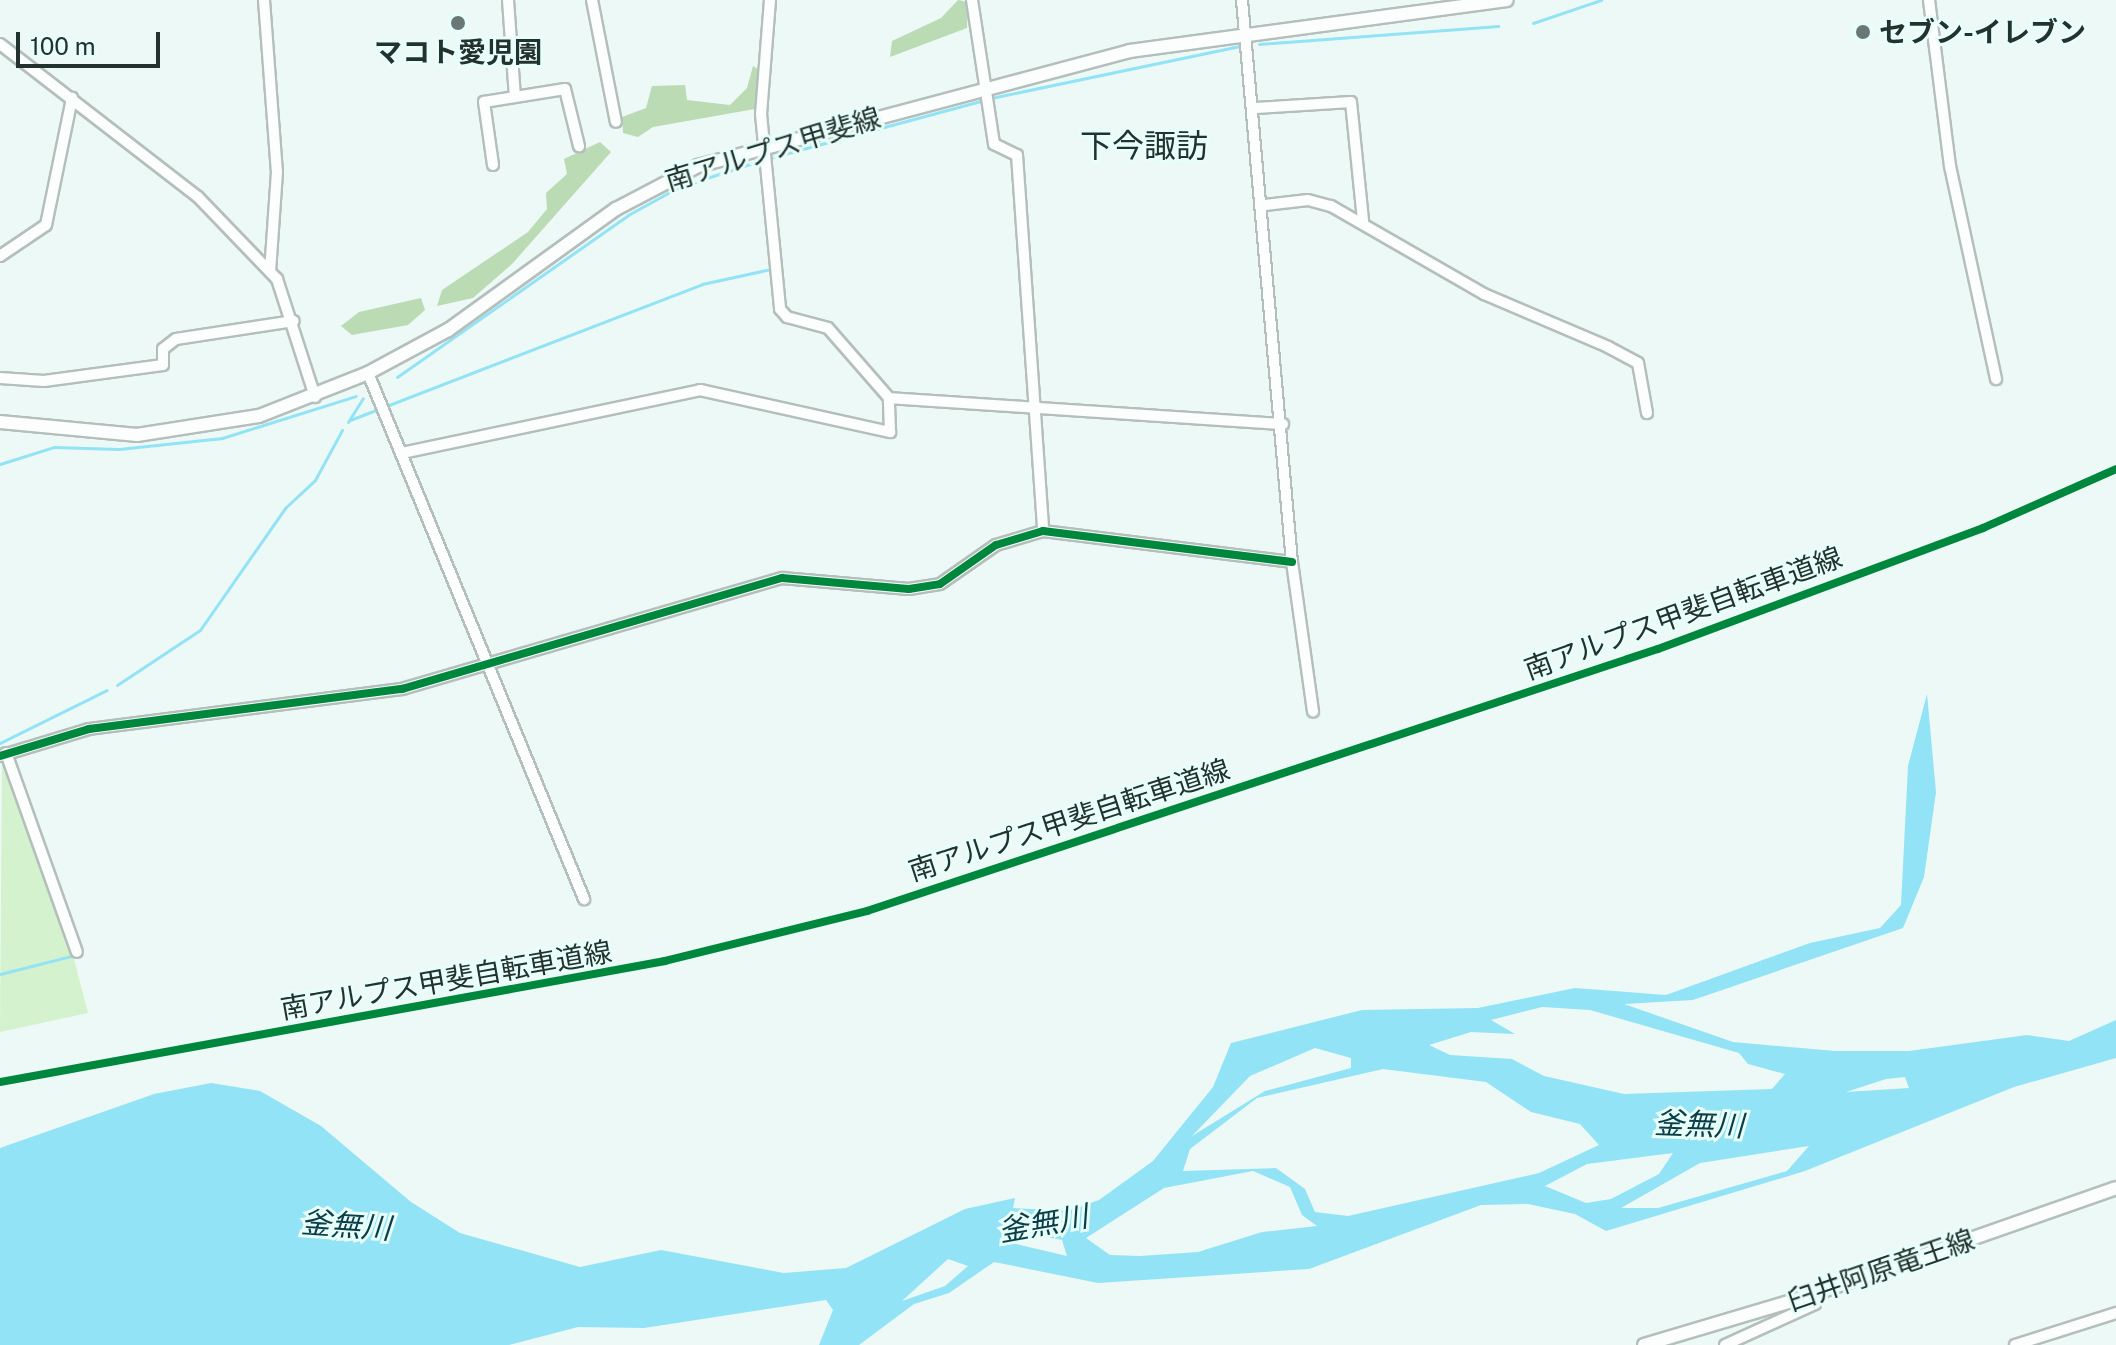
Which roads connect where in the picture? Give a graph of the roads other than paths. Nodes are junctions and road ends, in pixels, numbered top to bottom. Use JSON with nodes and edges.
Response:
{"nodes":[{"id":1,"x":264,"y":0,"type":"edge"},
{"id":2,"x":508,"y":0,"type":"edge"},
{"id":3,"x":592,"y":0,"type":"edge"},
{"id":4,"x":770,"y":0,"type":"edge"},
{"id":5,"x":972,"y":0,"type":"edge"},
{"id":6,"x":1242,"y":0,"type":"edge"},
{"id":7,"x":1507,"y":0,"type":"edge"},
{"id":8,"x":1929,"y":0,"type":"edge"},
{"id":9,"x":1247,"y":33,"type":"junction"},
{"id":10,"x":0,"y":44,"type":"edge"},
{"id":11,"x":984,"y":87,"type":"junction"},
{"id":12,"x":515,"y":97,"type":"junction"},
{"id":13,"x":72,"y":98,"type":"junction"},
{"id":14,"x":1256,"y":108,"type":"junction"},
{"id":15,"x":616,"y":122,"type":"dead end"},
{"id":16,"x":579,"y":146,"type":"dead end"},
{"id":17,"x":763,"y":147,"type":"junction"},
{"id":18,"x":493,"y":165,"type":"dead end"},
{"id":19,"x":1265,"y":205,"type":"junction"},
{"id":20,"x":1363,"y":221,"type":"junction"},
{"id":21,"x":0,"y":256,"type":"edge"},
{"id":22,"x":270,"y":271,"type":"junction"},
{"id":23,"x":294,"y":321,"type":"junction"},
{"id":24,"x":368,"y":373,"type":"junction"},
{"id":25,"x":0,"y":378,"type":"edge"},
{"id":26,"x":1996,"y":379,"type":"dead end"},
{"id":27,"x":315,"y":397,"type":"junction"},
{"id":28,"x":889,"y":398,"type":"junction"},
{"id":29,"x":1037,"y":407,"type":"junction"},
{"id":30,"x":1647,"y":413,"type":"dead end"},
{"id":31,"x":0,"y":422,"type":"edge"},
{"id":32,"x":1283,"y":424,"type":"junction"},
{"id":33,"x":402,"y":453,"type":"junction"},
{"id":34,"x":1043,"y":531,"type":"junction"},
{"id":35,"x":1292,"y":562,"type":"junction"},
{"id":36,"x":486,"y":665,"type":"junction"},
{"id":37,"x":1313,"y":712,"type":"dead end"},
{"id":38,"x":3,"y":754,"type":"edge"},
{"id":39,"x":584,"y":899,"type":"dead end"},
{"id":40,"x":77,"y":952,"type":"dead end"},
{"id":41,"x":2116,"y":1188,"type":"edge"},
{"id":42,"x":1818,"y":1293,"type":"junction"},
{"id":43,"x":2116,"y":1313,"type":"edge"},
{"id":44,"x":1644,"y":1345,"type":"edge"},
{"id":45,"x":1725,"y":1345,"type":"edge"},
{"id":46,"x":2015,"y":1345,"type":"edge"}],
"edges":[{"from":1,"to":22,"type":"street"},
{"from":2,"to":12,"type":"street"},
{"from":3,"to":15,"type":"street"},
{"from":4,"to":17,"type":"street"},
{"from":5,"to":11,"type":"street"},
{"from":6,"to":9,"type":"street"},
{"from":7,"to":9,"type":"main road","name":"南アルプス甲斐線"},
{"from":8,"to":26,"type":"street"},
{"from":9,"to":11,"type":"main road","name":"南アルプス甲斐線"},
{"from":9,"to":14,"type":"street"},
{"from":10,"to":13,"type":"street"},
{"from":11,"to":17,"type":"main road","name":"南アルプス甲斐線"},
{"from":11,"to":29,"type":"street"},
{"from":12,"to":16,"type":"street"},
{"from":12,"to":18,"type":"street"},
{"from":13,"to":21,"type":"street"},
{"from":13,"to":22,"type":"street"},
{"from":14,"to":19,"type":"street"},
{"from":14,"to":20,"type":"street"},
{"from":17,"to":24,"type":"main road","name":"南アルプス甲斐線"},
{"from":17,"to":28,"type":"street"},
{"from":19,"to":20,"type":"street"},
{"from":19,"to":32,"type":"street"},
{"from":20,"to":30,"type":"street"},
{"from":22,"to":23,"type":"street"},
{"from":23,"to":25,"type":"street"},
{"from":23,"to":27,"type":"street"},
{"from":24,"to":27,"type":"main road","name":"南アルプス甲斐線"},
{"from":24,"to":33,"type":"street"},
{"from":27,"to":31,"type":"main road","name":"南アルプス甲斐線"},
{"from":28,"to":29,"type":"street"},
{"from":28,"to":33,"type":"street"},
{"from":29,"to":32,"type":"street"},
{"from":29,"to":34,"type":"street"},
{"from":32,"to":35,"type":"street"},
{"from":33,"to":36,"type":"street"},
{"from":34,"to":35,"type":"street"},
{"from":34,"to":36,"type":"street"},
{"from":35,"to":37,"type":"street"},
{"from":36,"to":38,"type":"street"},
{"from":36,"to":39,"type":"street"},
{"from":38,"to":40,"type":"street"},
{"from":41,"to":42,"type":"main road","name":"臼井阿原竜王線"},
{"from":42,"to":44,"type":"main road","name":"臼井阿原竜王線"},
{"from":42,"to":45,"type":"street"},
{"from":43,"to":46,"type":"street"}]}
